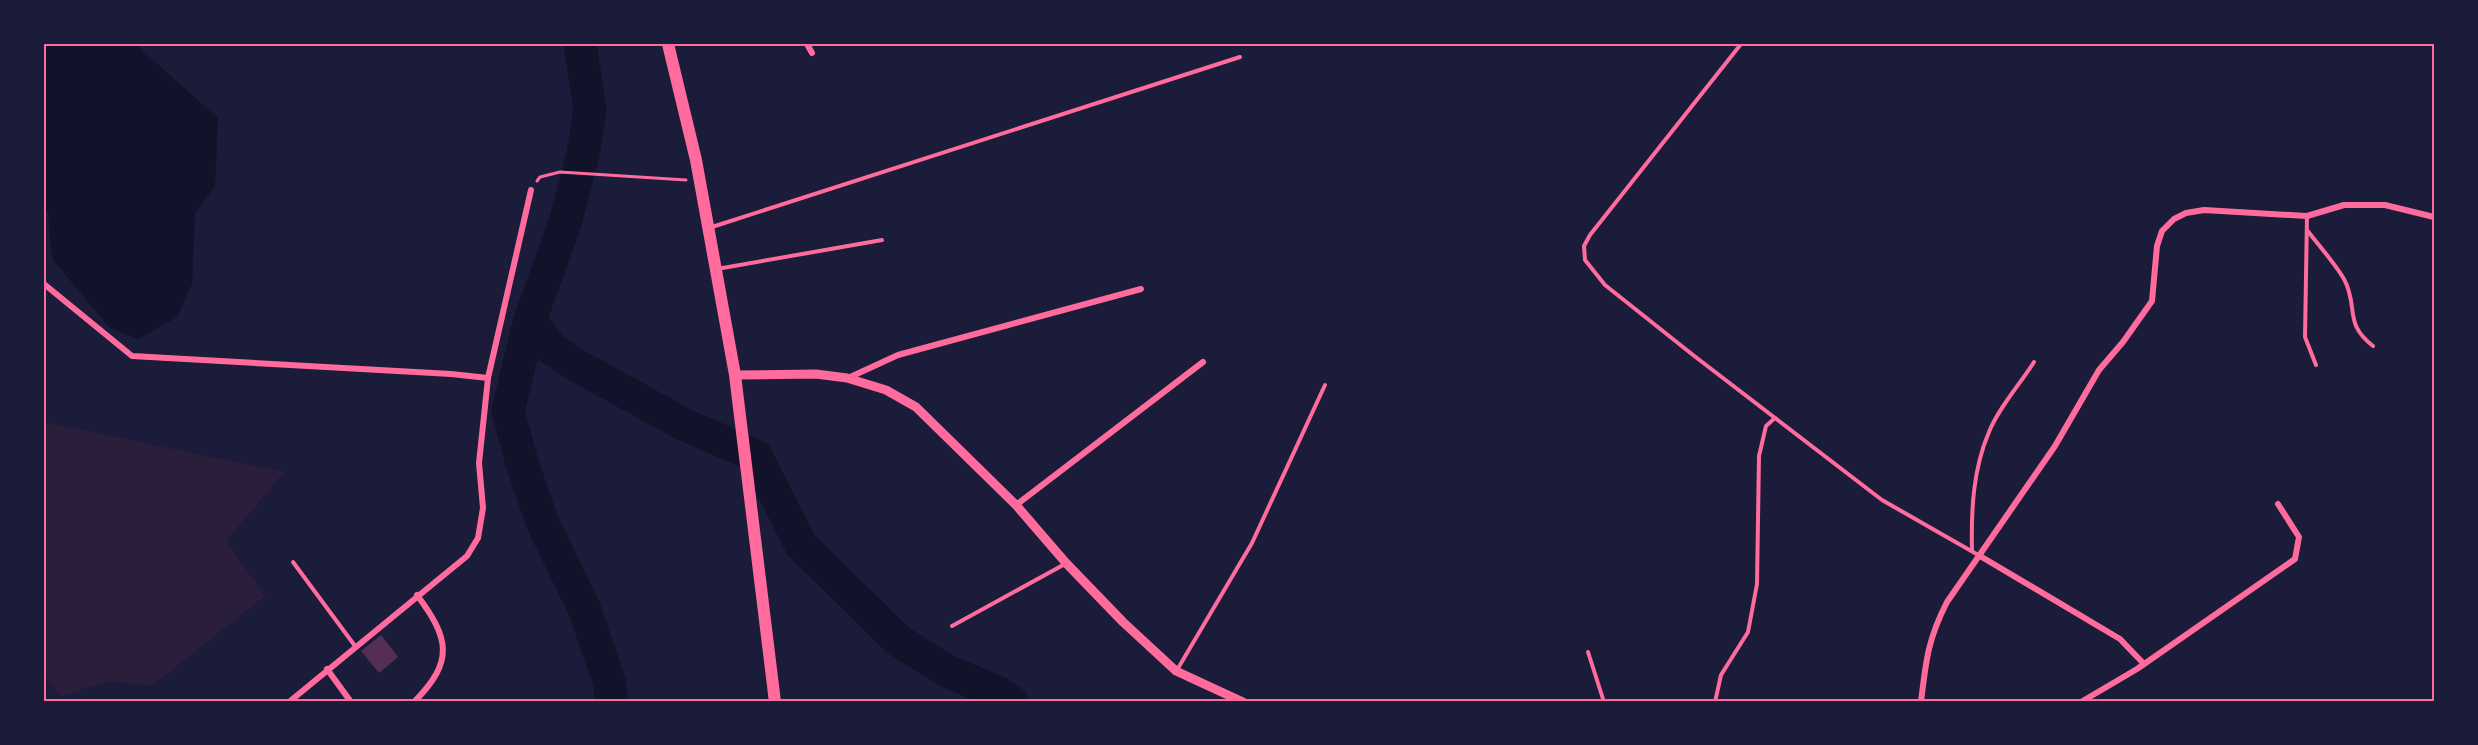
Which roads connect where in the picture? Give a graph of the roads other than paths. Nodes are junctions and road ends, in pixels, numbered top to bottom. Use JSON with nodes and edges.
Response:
{"nodes":[{"id":1,"x":669,"y":44,"type":"edge"},
{"id":2,"x":807,"y":44,"type":"edge"},
{"id":3,"x":1741,"y":44,"type":"edge"},
{"id":4,"x":812,"y":53,"type":"dead end"},
{"id":5,"x":1240,"y":57,"type":"dead end"},
{"id":6,"x":531,"y":190,"type":"road end"},
{"id":7,"x":2307,"y":216,"type":"junction"},
{"id":8,"x":2434,"y":217,"type":"edge"},
{"id":9,"x":708,"y":228,"type":"junction"},
{"id":10,"x":2307,"y":229,"type":"junction"},
{"id":11,"x":882,"y":240,"type":"dead end"},
{"id":12,"x":716,"y":269,"type":"junction"},
{"id":13,"x":44,"y":284,"type":"edge"},
{"id":14,"x":1141,"y":290,"type":"dead end"},
{"id":15,"x":2373,"y":346,"type":"dead end"},
{"id":16,"x":1203,"y":362,"type":"dead end"},
{"id":17,"x":2034,"y":362,"type":"dead end"},
{"id":18,"x":2316,"y":365,"type":"dead end"},
{"id":19,"x":735,"y":375,"type":"junction"},
{"id":20,"x":488,"y":378,"type":"junction"},
{"id":21,"x":847,"y":378,"type":"junction"},
{"id":22,"x":1325,"y":385,"type":"dead end"},
{"id":23,"x":1775,"y":418,"type":"junction"},
{"id":24,"x":2278,"y":504,"type":"dead end"},
{"id":25,"x":1017,"y":506,"type":"junction"},
{"id":26,"x":1972,"y":552,"type":"junction"},
{"id":27,"x":1980,"y":556,"type":"junction"},
{"id":28,"x":293,"y":562,"type":"dead end"},
{"id":29,"x":1066,"y":563,"type":"junction"},
{"id":30,"x":417,"y":595,"type":"junction"},
{"id":31,"x":952,"y":626,"type":"dead end"},
{"id":32,"x":355,"y":646,"type":"junction"},
{"id":33,"x":1588,"y":652,"type":"dead end"},
{"id":34,"x":2144,"y":664,"type":"junction"},
{"id":35,"x":327,"y":669,"type":"junction"},
{"id":36,"x":1176,"y":670,"type":"junction"},
{"id":37,"x":289,"y":702,"type":"edge"},
{"id":38,"x":351,"y":702,"type":"edge"},
{"id":39,"x":414,"y":702,"type":"edge"},
{"id":40,"x":775,"y":702,"type":"edge"},
{"id":41,"x":1244,"y":702,"type":"edge"},
{"id":42,"x":1604,"y":702,"type":"edge"},
{"id":43,"x":1715,"y":702,"type":"edge"},
{"id":44,"x":1921,"y":702,"type":"edge"},
{"id":45,"x":2081,"y":702,"type":"edge"}],
"edges":[{"from":1,"to":9,"type":"main road"},
{"from":2,"to":4,"type":"street"},
{"from":3,"to":23,"type":"lane"},
{"from":5,"to":9,"type":"lane"},
{"from":6,"to":20,"type":"street"},
{"from":7,"to":8,"type":"street"},
{"from":7,"to":10,"type":"lane"},
{"from":7,"to":27,"type":"street"},
{"from":9,"to":12,"type":"main road"},
{"from":10,"to":15,"type":"lane"},
{"from":10,"to":18,"type":"lane"},
{"from":11,"to":12,"type":"lane"},
{"from":12,"to":19,"type":"main road"},
{"from":13,"to":20,"type":"street"},
{"from":14,"to":21,"type":"street"},
{"from":16,"to":25,"type":"street"},
{"from":17,"to":26,"type":"lane"},
{"from":19,"to":21,"type":"street"},
{"from":19,"to":40,"type":"main road"},
{"from":20,"to":30,"type":"street"},
{"from":21,"to":25,"type":"street"},
{"from":22,"to":36,"type":"lane"},
{"from":23,"to":26,"type":"lane"},
{"from":23,"to":43,"type":"lane"},
{"from":24,"to":34,"type":"street"},
{"from":25,"to":29,"type":"street"},
{"from":26,"to":27,"type":"lane"},
{"from":27,"to":34,"type":"street"},
{"from":27,"to":44,"type":"street"},
{"from":28,"to":32,"type":"lane"},
{"from":29,"to":31,"type":"lane"},
{"from":29,"to":36,"type":"street"},
{"from":30,"to":32,"type":"street"},
{"from":30,"to":39,"type":"street"},
{"from":32,"to":35,"type":"street"},
{"from":33,"to":42,"type":"lane"},
{"from":34,"to":45,"type":"street"},
{"from":35,"to":37,"type":"street"},
{"from":35,"to":38,"type":"street"},
{"from":36,"to":41,"type":"street"}]}
